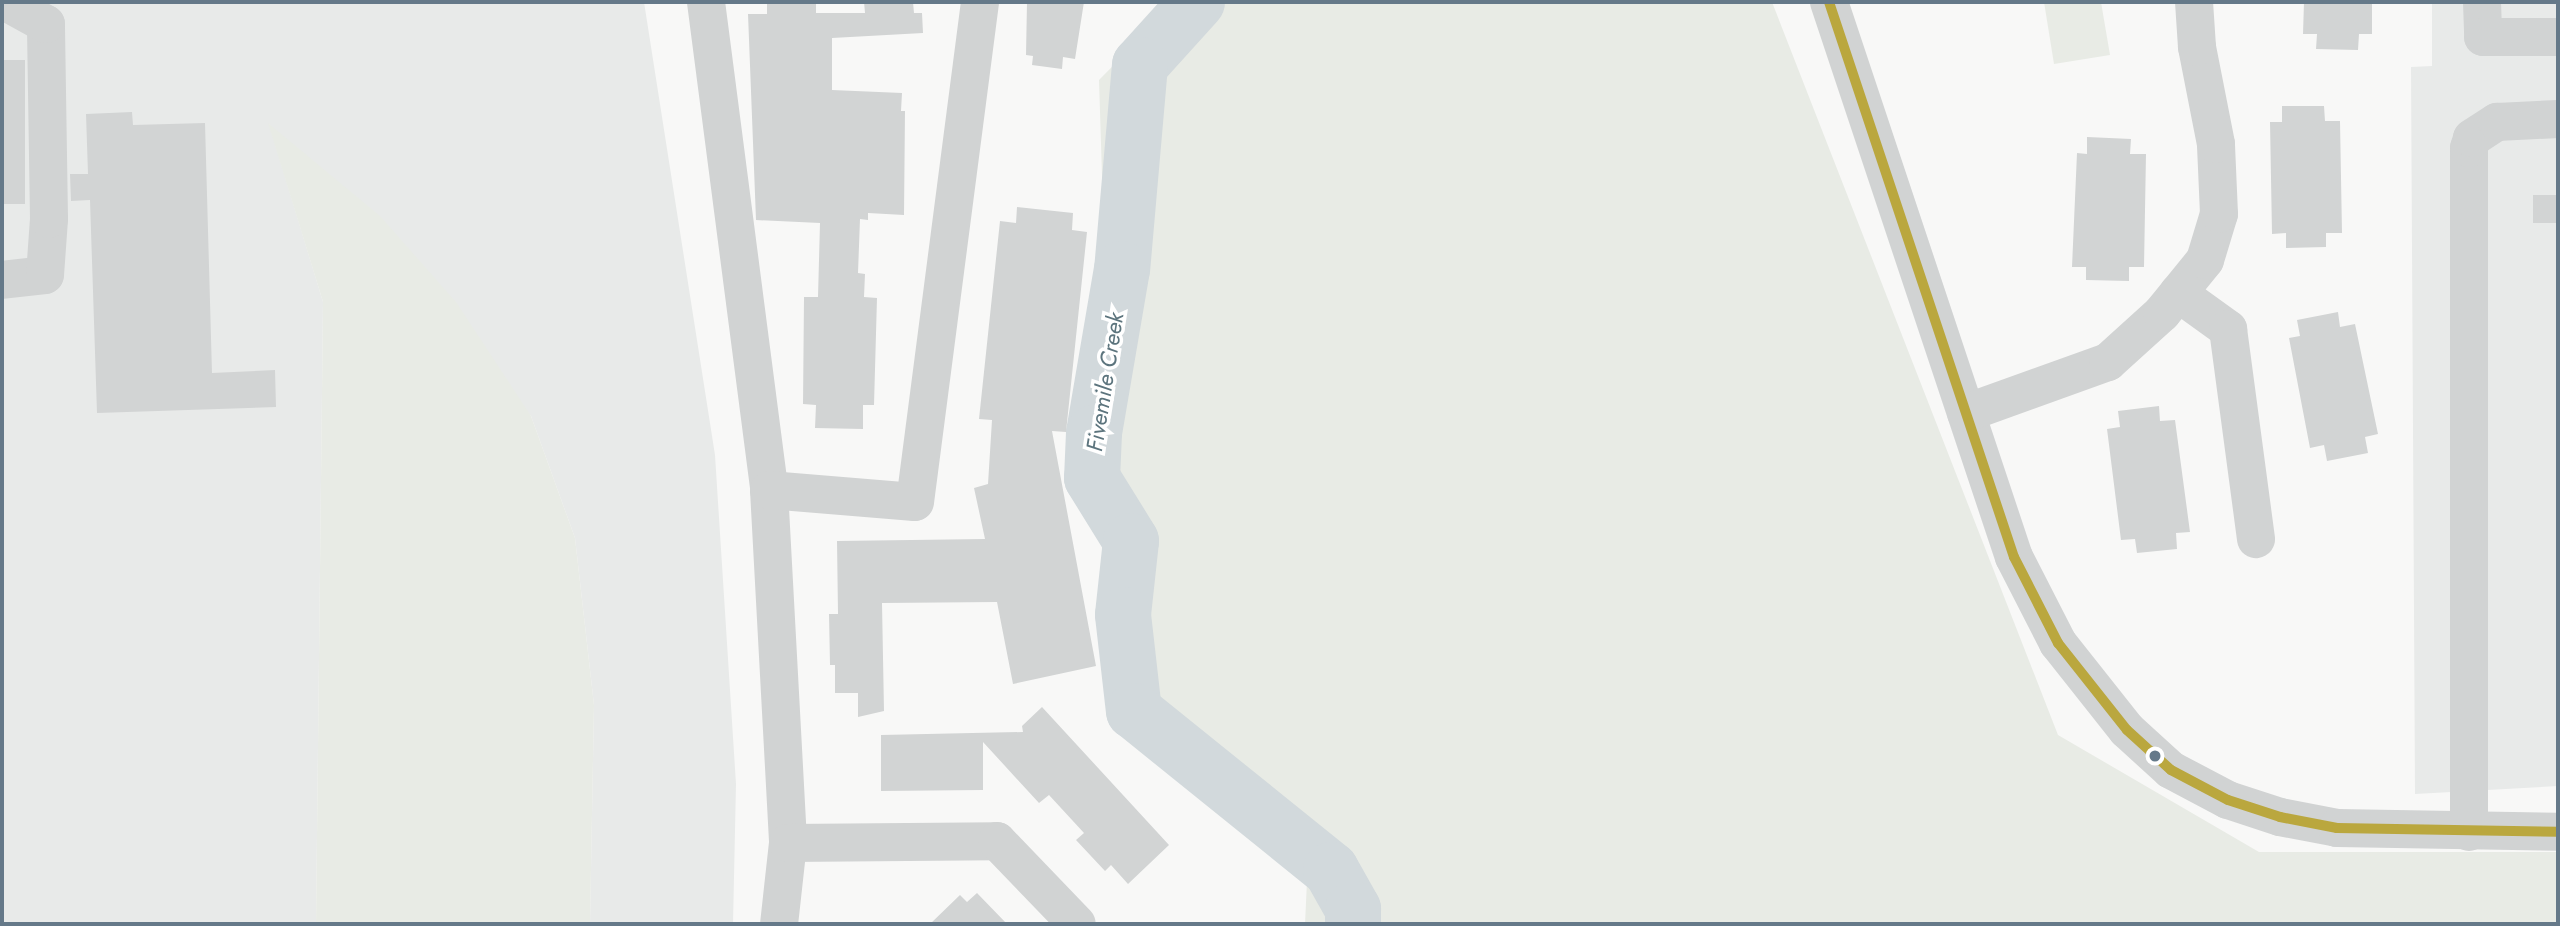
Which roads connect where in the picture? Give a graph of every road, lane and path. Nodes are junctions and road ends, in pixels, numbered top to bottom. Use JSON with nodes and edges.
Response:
{"nodes":[{"id":1,"x":6,"y":2,"type":"edge"},
{"id":2,"x":706,"y":2,"type":"edge"},
{"id":3,"x":980,"y":2,"type":"edge"},
{"id":4,"x":1829,"y":2,"type":"edge"},
{"id":5,"x":2194,"y":2,"type":"edge"},
{"id":6,"x":2482,"y":2,"type":"edge"},
{"id":7,"x":2558,"y":37,"type":"edge"},
{"id":8,"x":2558,"y":119,"type":"edge"},
{"id":9,"x":2,"y":280,"type":"edge"},
{"id":10,"x":2178,"y":293,"type":"junction"},
{"id":11,"x":1966,"y":412,"type":"junction"},
{"id":12,"x":769,"y":490,"type":"junction"},
{"id":13,"x":2256,"y":539,"type":"dead end"},
{"id":14,"x":2469,"y":832,"type":"junction"},
{"id":15,"x":2558,"y":832,"type":"edge"},
{"id":16,"x":788,"y":843,"type":"junction"},
{"id":17,"x":779,"y":924,"type":"edge"},
{"id":18,"x":1077,"y":924,"type":"edge"}],
"edges":[{"from":1,"to":9,"type":"street"},
{"from":2,"to":12,"type":"street"},
{"from":3,"to":12,"type":"street"},
{"from":4,"to":11,"type":"street"},
{"from":5,"to":10,"type":"street"},
{"from":6,"to":7,"type":"street"},
{"from":8,"to":14,"type":"street"},
{"from":10,"to":11,"type":"street"},
{"from":10,"to":13,"type":"street"},
{"from":11,"to":14,"type":"street"},
{"from":12,"to":16,"type":"street"},
{"from":14,"to":15,"type":"street"},
{"from":16,"to":17,"type":"street"},
{"from":16,"to":18,"type":"street"}]}
